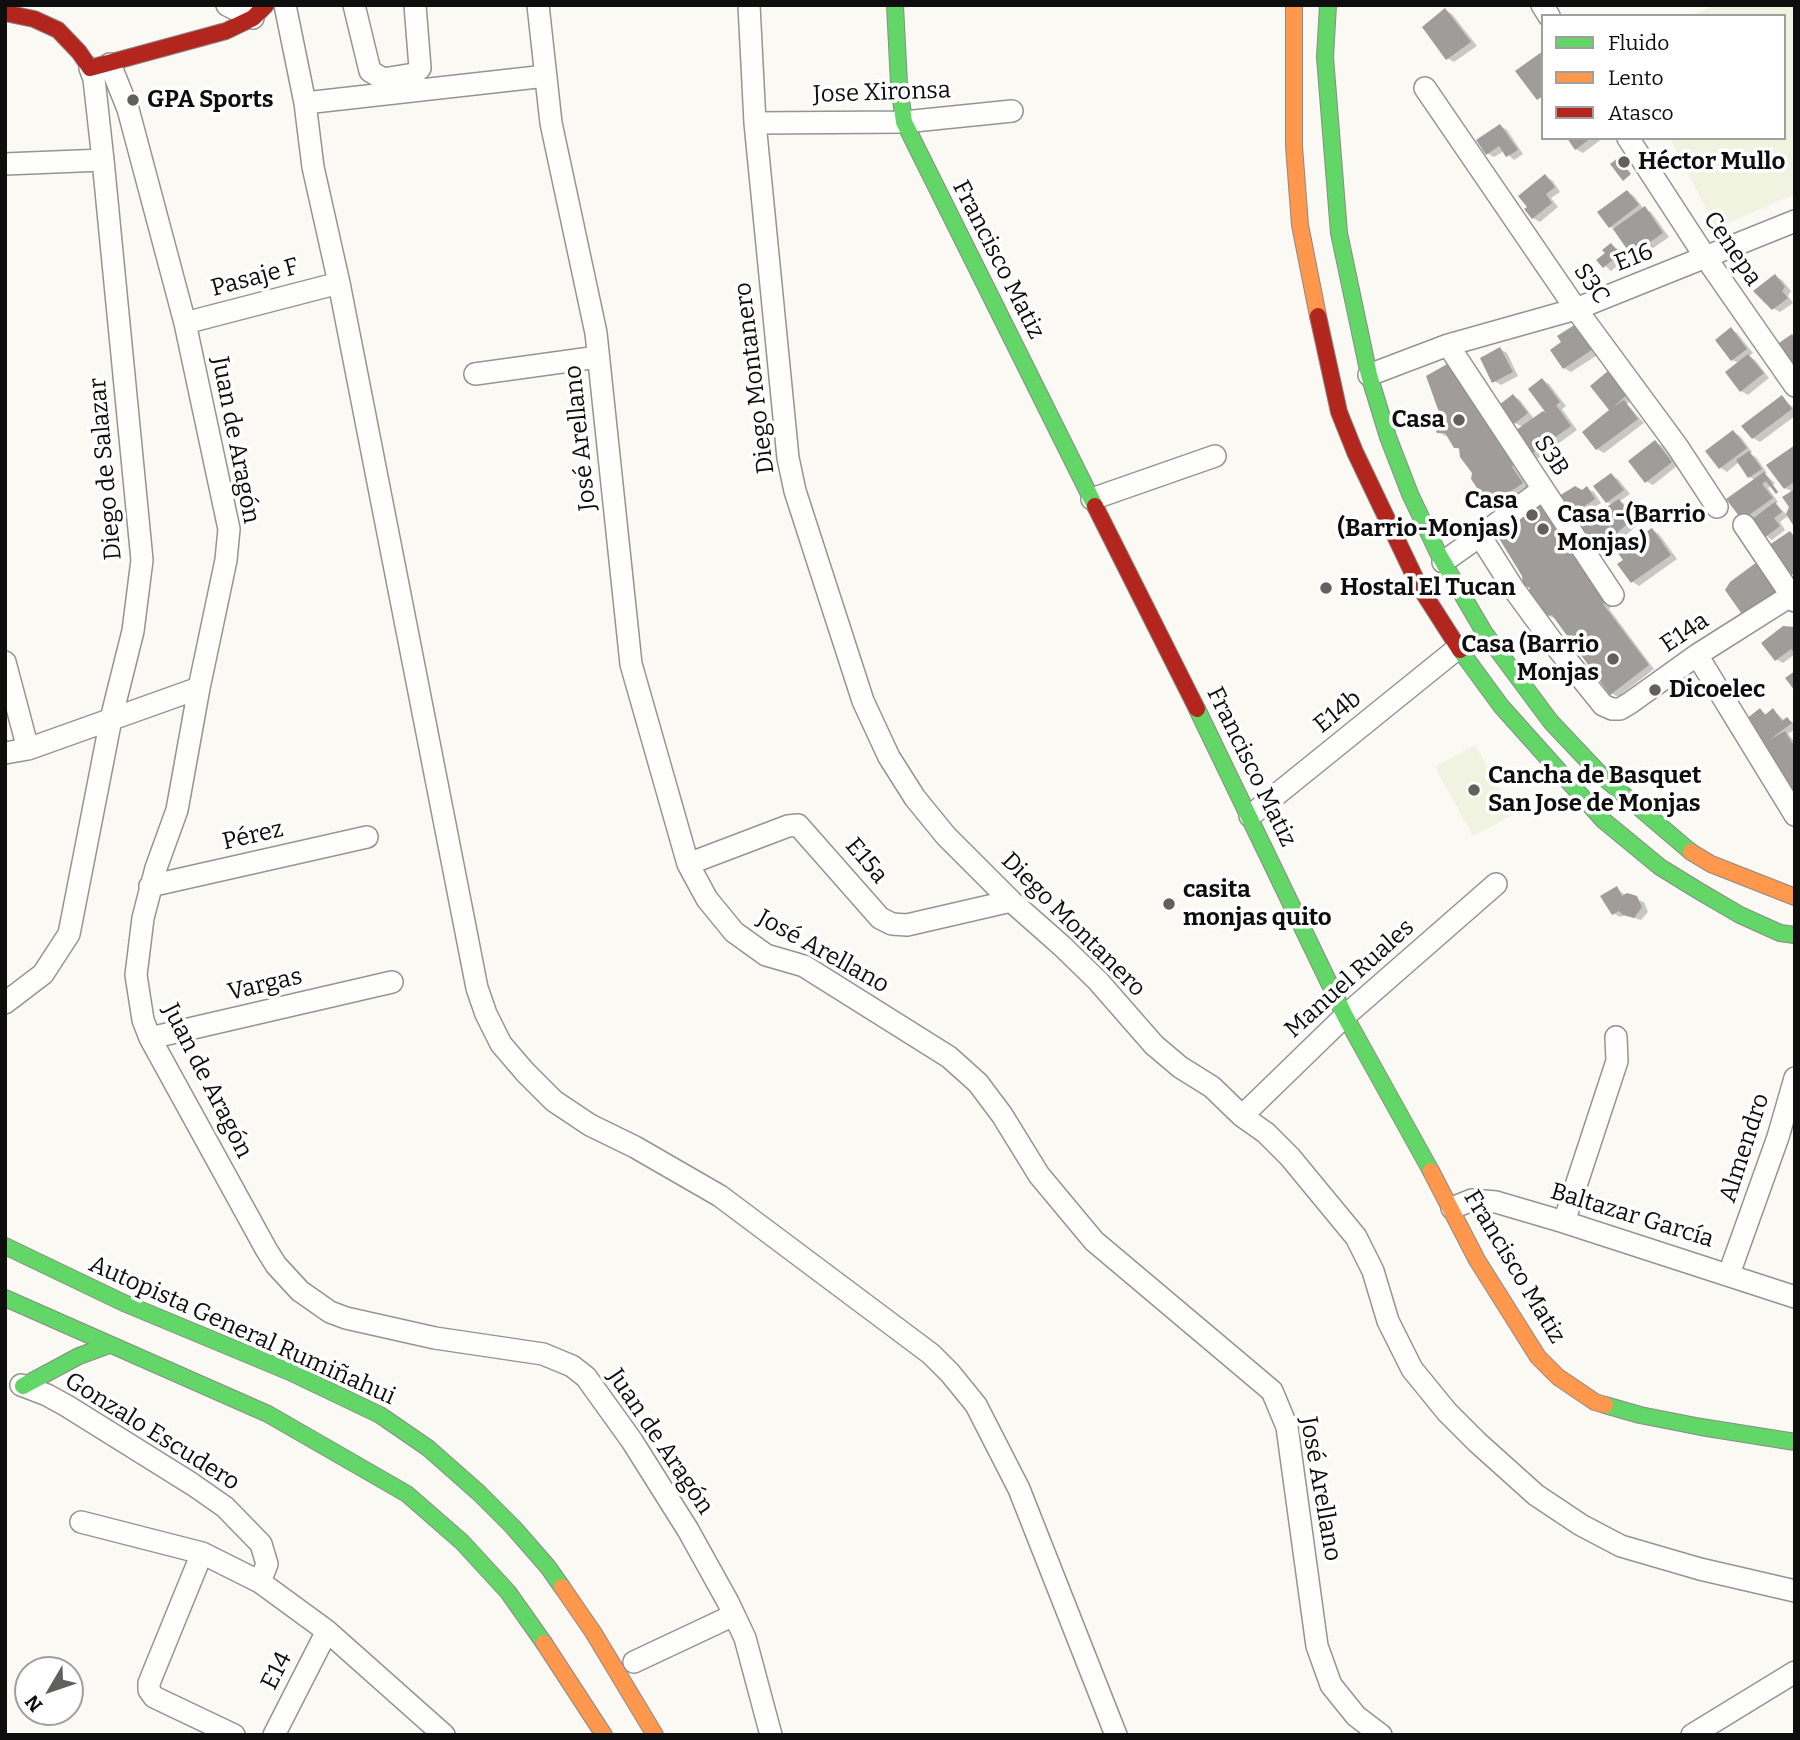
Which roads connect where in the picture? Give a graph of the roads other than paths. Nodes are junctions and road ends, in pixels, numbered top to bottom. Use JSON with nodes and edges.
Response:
{"nodes":[{"id":1,"x":227,"y":5,"type":"edge"},
{"id":2,"x":285,"y":5,"type":"edge"},
{"id":3,"x":354,"y":5,"type":"edge"},
{"id":4,"x":415,"y":5,"type":"edge"},
{"id":5,"x":538,"y":5,"type":"edge"},
{"id":6,"x":749,"y":5,"type":"edge"},
{"id":7,"x":895,"y":5,"type":"edge"},
{"id":8,"x":1294,"y":5,"type":"edge"},
{"id":9,"x":1328,"y":5,"type":"edge"},
{"id":10,"x":260,"y":12,"type":"edge"},
{"id":11,"x":5,"y":13,"type":"edge"},
{"id":12,"x":100,"y":66,"type":"junction"},
{"id":13,"x":546,"y":76,"type":"junction"},
{"id":14,"x":1425,"y":88,"type":"dead end"},
{"id":15,"x":304,"y":103,"type":"junction"},
{"id":16,"x":1012,"y":111,"type":"dead end"},
{"id":17,"x":904,"y":122,"type":"junction"},
{"id":18,"x":755,"y":123,"type":"junction"},
{"id":19,"x":1629,"y":140,"type":"edge"},
{"id":20,"x":103,"y":160,"type":"junction"},
{"id":21,"x":5,"y":164,"type":"edge"},
{"id":22,"x":1795,"y":221,"type":"edge"},
{"id":23,"x":1706,"y":258,"type":"junction"},
{"id":24,"x":339,"y":283,"type":"junction"},
{"id":25,"x":1576,"y":309,"type":"junction"},
{"id":26,"x":185,"y":323,"type":"junction"},
{"id":27,"x":1448,"y":345,"type":"junction"},
{"id":28,"x":598,"y":357,"type":"junction"},
{"id":29,"x":475,"y":374,"type":"dead end"},
{"id":30,"x":1368,"y":375,"type":"junction"},
{"id":31,"x":1795,"y":386,"type":"edge"},
{"id":32,"x":1215,"y":456,"type":"dead end"},
{"id":33,"x":1542,"y":490,"type":"junction"},
{"id":34,"x":1092,"y":499,"type":"junction"},
{"id":35,"x":1717,"y":507,"type":"dead end"},
{"id":36,"x":1744,"y":525,"type":"dead end"},
{"id":37,"x":1480,"y":536,"type":"junction"},
{"id":38,"x":1443,"y":562,"type":"junction"},
{"id":39,"x":1613,"y":595,"type":"dead end"},
{"id":40,"x":1794,"y":596,"type":"edge"},
{"id":41,"x":1458,"y":648,"type":"junction"},
{"id":42,"x":1697,"y":655,"type":"junction"},
{"id":43,"x":5,"y":662,"type":"edge"},
{"id":44,"x":199,"y":688,"type":"junction"},
{"id":45,"x":111,"y":719,"type":"junction"},
{"id":46,"x":28,"y":749,"type":"junction"},
{"id":47,"x":5,"y":753,"type":"edge"},
{"id":48,"x":1795,"y":815,"type":"edge"},
{"id":49,"x":1250,"y":816,"type":"junction"},
{"id":50,"x":367,"y":837,"type":"dead end"},
{"id":51,"x":688,"y":863,"type":"junction"},
{"id":52,"x":1496,"y":884,"type":"dead end"},
{"id":53,"x":150,"y":886,"type":"junction"},
{"id":54,"x":1795,"y":897,"type":"edge"},
{"id":55,"x":1011,"y":901,"type":"junction"},
{"id":56,"x":1795,"y":935,"type":"edge"},
{"id":57,"x":392,"y":982,"type":"dead end"},
{"id":58,"x":5,"y":1003,"type":"edge"},
{"id":59,"x":1345,"y":1016,"type":"junction"},
{"id":60,"x":1616,"y":1037,"type":"dead end"},
{"id":61,"x":150,"y":1038,"type":"junction"},
{"id":62,"x":1795,"y":1078,"type":"edge"},
{"id":63,"x":1242,"y":1116,"type":"junction"},
{"id":64,"x":1786,"y":1138,"type":"edge"},
{"id":65,"x":1452,"y":1208,"type":"junction"},
{"id":66,"x":1564,"y":1222,"type":"junction"},
{"id":67,"x":5,"y":1245,"type":"edge"},
{"id":68,"x":1729,"y":1274,"type":"junction"},
{"id":69,"x":1795,"y":1297,"type":"edge"},
{"id":70,"x":5,"y":1298,"type":"edge"},
{"id":71,"x":109,"y":1345,"type":"junction"},
{"id":72,"x":14,"y":1384,"type":"edge"},
{"id":73,"x":1795,"y":1442,"type":"edge"},
{"id":74,"x":81,"y":1522,"type":"dead end"},
{"id":75,"x":202,"y":1553,"type":"junction"},
{"id":76,"x":260,"y":1582,"type":"junction"},
{"id":77,"x":1795,"y":1591,"type":"edge"},
{"id":78,"x":734,"y":1615,"type":"junction"},
{"id":79,"x":327,"y":1631,"type":"junction"},
{"id":80,"x":634,"y":1662,"type":"dead end"},
{"id":81,"x":1795,"y":1672,"type":"edge"},
{"id":82,"x":234,"y":1735,"type":"edge"},
{"id":83,"x":274,"y":1735,"type":"edge"},
{"id":84,"x":444,"y":1735,"type":"edge"},
{"id":85,"x":604,"y":1735,"type":"edge"},
{"id":86,"x":654,"y":1735,"type":"edge"},
{"id":87,"x":771,"y":1735,"type":"edge"},
{"id":88,"x":1116,"y":1735,"type":"edge"},
{"id":89,"x":1381,"y":1735,"type":"edge"},
{"id":90,"x":1692,"y":1735,"type":"edge"}],
"edges":[{"from":1,"to":10,"type":"street"},
{"from":2,"to":15,"type":"street"},
{"from":3,"to":4,"type":"street"},
{"from":5,"to":13,"type":"street","name":"José Arellano"},
{"from":6,"to":18,"type":"street","name":"Diego Montanero"},
{"from":7,"to":17,"type":"main road","name":"Francisco Matiz"},
{"from":8,"to":41,"type":"main road"},
{"from":9,"to":30,"type":"main road"},
{"from":10,"to":12,"type":"main road"},
{"from":11,"to":12,"type":"main road"},
{"from":12,"to":20,"type":"street","name":"Diego de Salazar"},
{"from":12,"to":26,"type":"street","name":"Juan de Aragón"},
{"from":13,"to":15,"type":"street"},
{"from":13,"to":28,"type":"street","name":"José Arellano"},
{"from":14,"to":25,"type":"street","name":"S3C"},
{"from":15,"to":24,"type":"street"},
{"from":16,"to":17,"type":"street","name":"Jose Xironsa"},
{"from":17,"to":18,"type":"street","name":"Jose Xironsa"},
{"from":17,"to":34,"type":"main road","name":"Francisco Matiz"},
{"from":18,"to":55,"type":"street","name":"Diego Montanero"},
{"from":19,"to":23,"type":"street","name":"Cenepa"},
{"from":20,"to":21,"type":"street"},
{"from":20,"to":45,"type":"street","name":"Diego de Salazar"},
{"from":22,"to":23,"type":"street","name":"E16"},
{"from":23,"to":25,"type":"street","name":"E16"},
{"from":23,"to":31,"type":"street","name":"Cenepa"},
{"from":24,"to":26,"type":"street","name":"Pasaje F"},
{"from":24,"to":88,"type":"street"},
{"from":25,"to":27,"type":"street","name":"E16"},
{"from":25,"to":35,"type":"street","name":"S3C"},
{"from":26,"to":44,"type":"street","name":"Juan de Aragón"},
{"from":27,"to":30,"type":"street","name":"E16"},
{"from":27,"to":33,"type":"street","name":"S3B"},
{"from":28,"to":29,"type":"street"},
{"from":28,"to":51,"type":"street","name":"José Arellano"},
{"from":30,"to":38,"type":"main road"},
{"from":32,"to":34,"type":"street"},
{"from":33,"to":37,"type":"street"},
{"from":33,"to":39,"type":"street","name":"S3B"},
{"from":34,"to":49,"type":"main road","name":"Francisco Matiz"},
{"from":36,"to":40,"type":"street"},
{"from":37,"to":38,"type":"street"},
{"from":37,"to":42,"type":"street","name":"E14a"},
{"from":38,"to":54,"type":"main road"},
{"from":40,"to":42,"type":"street","name":"E14a"},
{"from":41,"to":49,"type":"street","name":"E14b"},
{"from":41,"to":56,"type":"main road"},
{"from":42,"to":48,"type":"street"},
{"from":43,"to":46,"type":"street"},
{"from":44,"to":45,"type":"street"},
{"from":44,"to":53,"type":"street","name":"Juan de Aragón"},
{"from":45,"to":46,"type":"street"},
{"from":45,"to":58,"type":"street","name":"Diego de Salazar"},
{"from":46,"to":47,"type":"street"},
{"from":49,"to":59,"type":"main road","name":"Francisco Matiz"},
{"from":50,"to":53,"type":"street","name":"Pérez"},
{"from":51,"to":55,"type":"street","name":"E15a"},
{"from":51,"to":89,"type":"street","name":"José Arellano"},
{"from":52,"to":59,"type":"street","name":"Manuel Ruales"},
{"from":53,"to":61,"type":"street","name":"Juan de Aragón"},
{"from":55,"to":63,"type":"street","name":"Diego Montanero"},
{"from":57,"to":61,"type":"street","name":"Vargas"},
{"from":59,"to":63,"type":"street","name":"Manuel Ruales"},
{"from":59,"to":65,"type":"main road","name":"Francisco Matiz"},
{"from":60,"to":66,"type":"street"},
{"from":61,"to":78,"type":"street","name":"Juan de Aragón"},
{"from":62,"to":64,"type":"street","name":"Almendro"},
{"from":63,"to":77,"type":"street","name":"Diego Montanero"},
{"from":64,"to":68,"type":"street","name":"Almendro"},
{"from":65,"to":66,"type":"street","name":"Baltazar García"},
{"from":65,"to":73,"type":"main road","name":"Francisco Matiz"},
{"from":66,"to":68,"type":"street","name":"Baltazar García"},
{"from":67,"to":86,"type":"main road","name":"Autopista General Rumiñahui"},
{"from":68,"to":69,"type":"street","name":"Baltazar García"},
{"from":70,"to":71,"type":"main road"},
{"from":71,"to":72,"type":"main road"},
{"from":71,"to":85,"type":"main road"},
{"from":72,"to":76,"type":"street","name":"Gonzalo Escudero"},
{"from":74,"to":75,"type":"street"},
{"from":75,"to":76,"type":"street"},
{"from":75,"to":82,"type":"street"},
{"from":76,"to":79,"type":"street"},
{"from":78,"to":80,"type":"street"},
{"from":78,"to":87,"type":"street","name":"Juan de Aragón"},
{"from":79,"to":83,"type":"street","name":"E14"},
{"from":79,"to":84,"type":"street"},
{"from":81,"to":90,"type":"street"}]}
